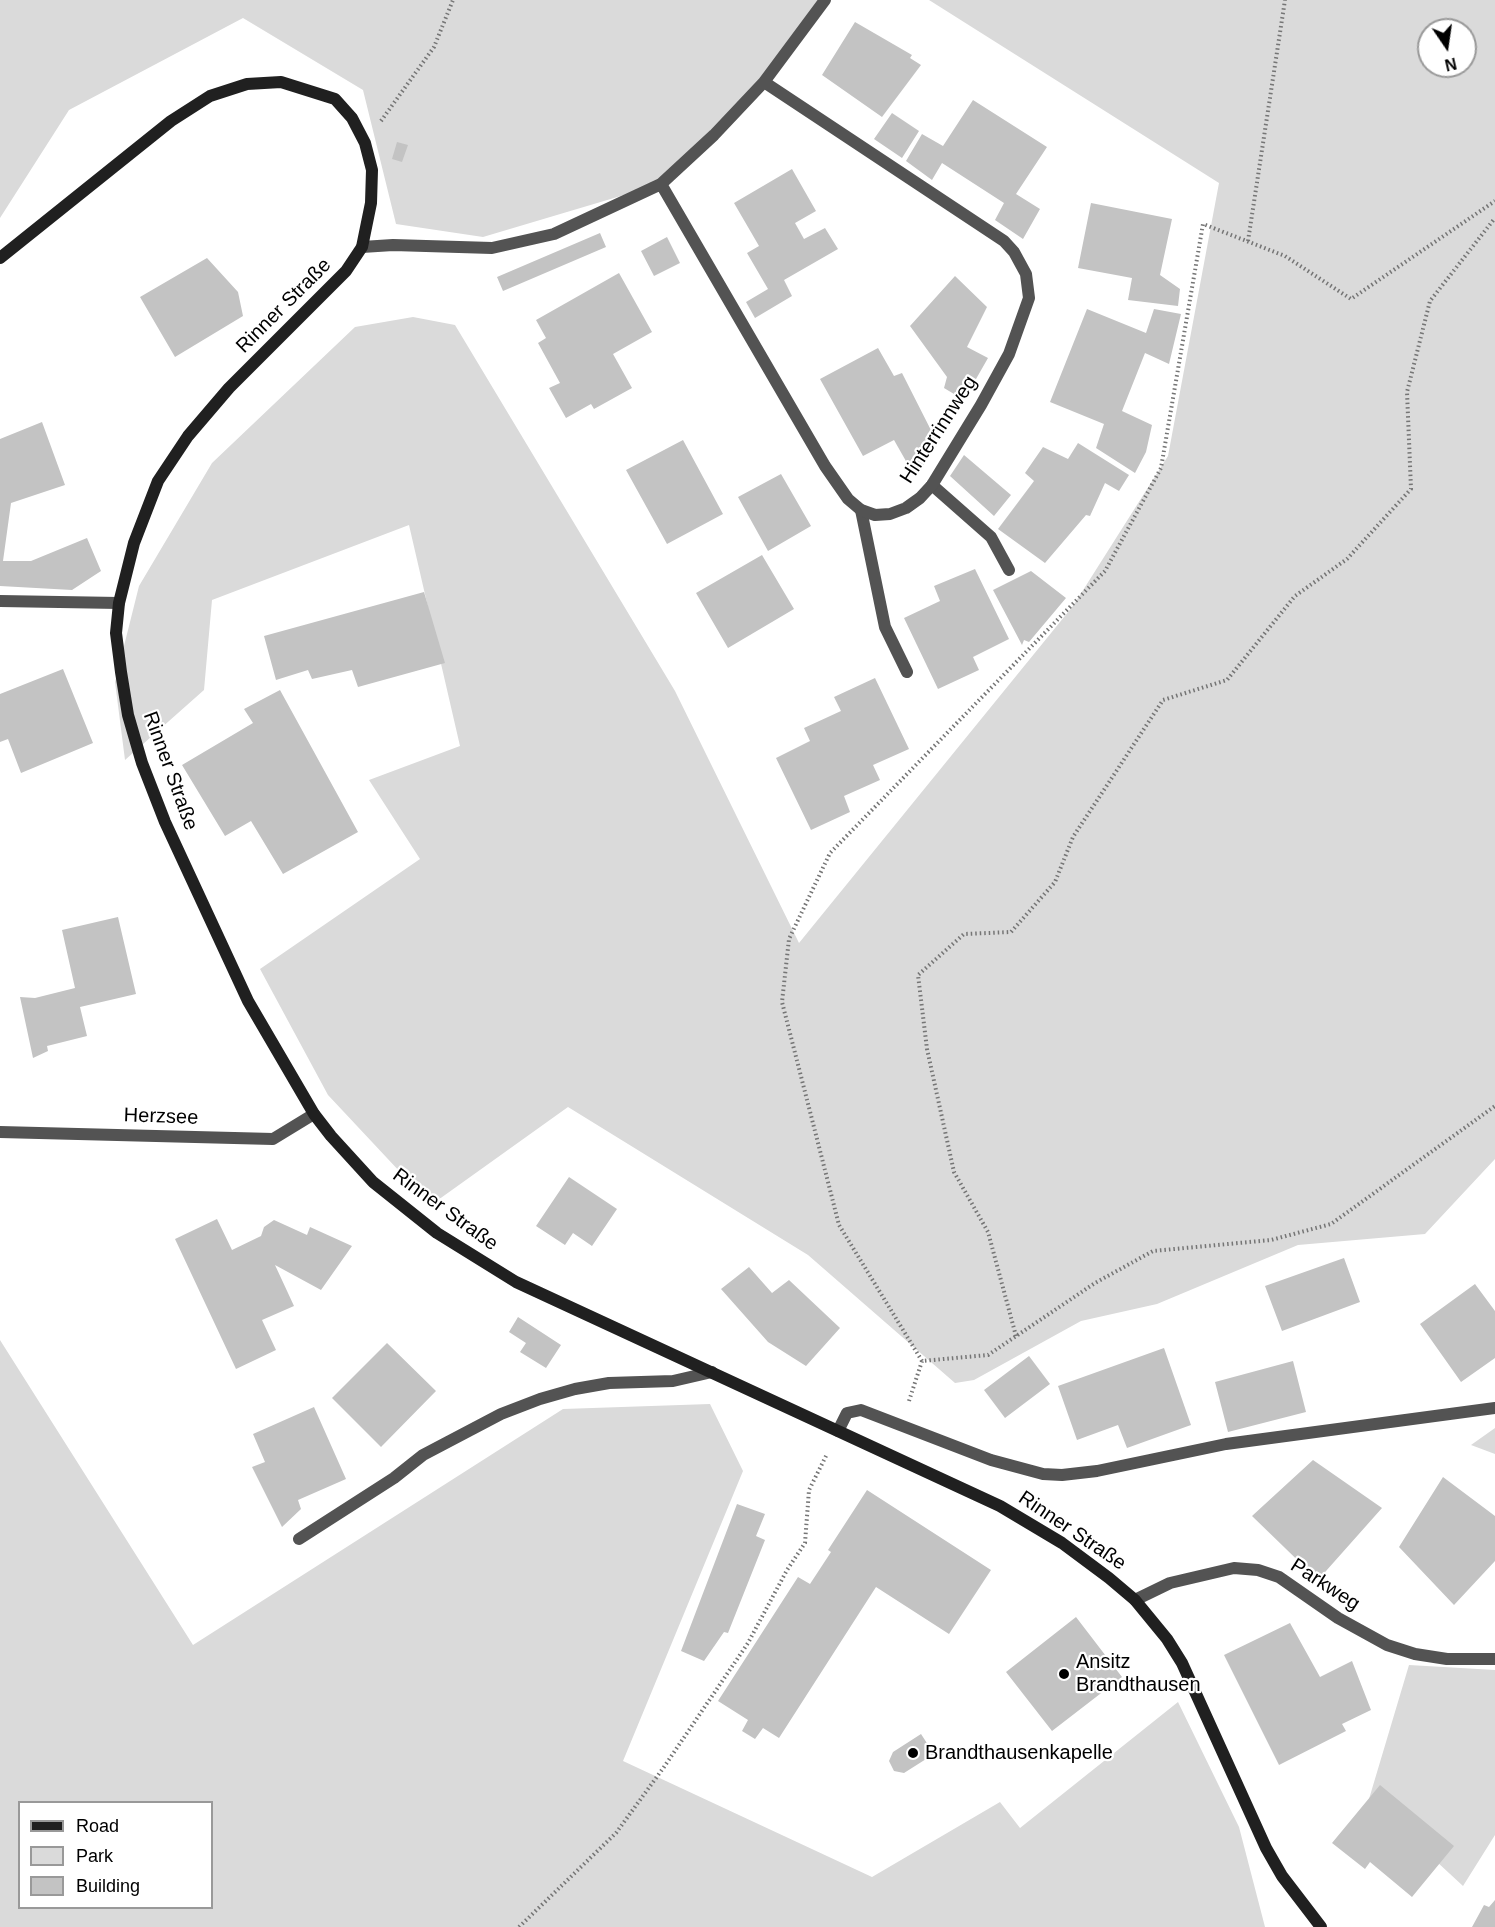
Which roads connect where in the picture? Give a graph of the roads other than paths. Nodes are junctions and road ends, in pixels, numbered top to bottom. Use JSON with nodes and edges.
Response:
{"nodes":[{"id":1,"x":825,"y":0,"type":"edge"},
{"id":2,"x":764,"y":82,"type":"junction"},
{"id":3,"x":661,"y":184,"type":"junction"},
{"id":4,"x":363,"y":248,"type":"junction"},
{"id":5,"x":0,"y":258,"type":"edge"},
{"id":6,"x":932,"y":485,"type":"junction"},
{"id":7,"x":861,"y":510,"type":"junction"},
{"id":8,"x":1009,"y":570,"type":"dead end"},
{"id":9,"x":0,"y":601,"type":"edge"},
{"id":10,"x":119,"y":603,"type":"junction"},
{"id":11,"x":907,"y":672,"type":"dead end"},
{"id":12,"x":314,"y":1113,"type":"junction"},
{"id":13,"x":0,"y":1132,"type":"edge"},
{"id":14,"x":712,"y":1372,"type":"junction"},
{"id":15,"x":1495,"y":1408,"type":"edge"},
{"id":16,"x":838,"y":1431,"type":"junction"},
{"id":17,"x":299,"y":1539,"type":"dead end"},
{"id":18,"x":1135,"y":1600,"type":"junction"},
{"id":19,"x":1495,"y":1659,"type":"edge"},
{"id":20,"x":1321,"y":1927,"type":"edge"}],
"edges":[{"from":1,"to":2,"type":"street"},
{"from":2,"to":3,"type":"street"},
{"from":2,"to":6,"type":"street","name":"Hinterrinnweg"},
{"from":3,"to":4,"type":"street"},
{"from":3,"to":7,"type":"street"},
{"from":4,"to":5,"type":"main road","name":"Rinner Straße"},
{"from":4,"to":10,"type":"main road","name":"Rinner Straße"},
{"from":6,"to":7,"type":"street","name":"Hinterrinnweg"},
{"from":6,"to":8,"type":"street"},
{"from":7,"to":11,"type":"street"},
{"from":9,"to":10,"type":"street"},
{"from":10,"to":12,"type":"main road","name":"Rinner Straße"},
{"from":12,"to":13,"type":"street","name":"Herzsee"},
{"from":12,"to":14,"type":"main road","name":"Rinner Straße"},
{"from":14,"to":16,"type":"main road","name":"Rinner Straße"},
{"from":14,"to":17,"type":"street"},
{"from":15,"to":16,"type":"street","name":"Rinner Straße"},
{"from":16,"to":18,"type":"main road","name":"Rinner Straße"},
{"from":18,"to":19,"type":"street","name":"Parkweg"},
{"from":18,"to":20,"type":"main road","name":"Rinner Straße"}]}
